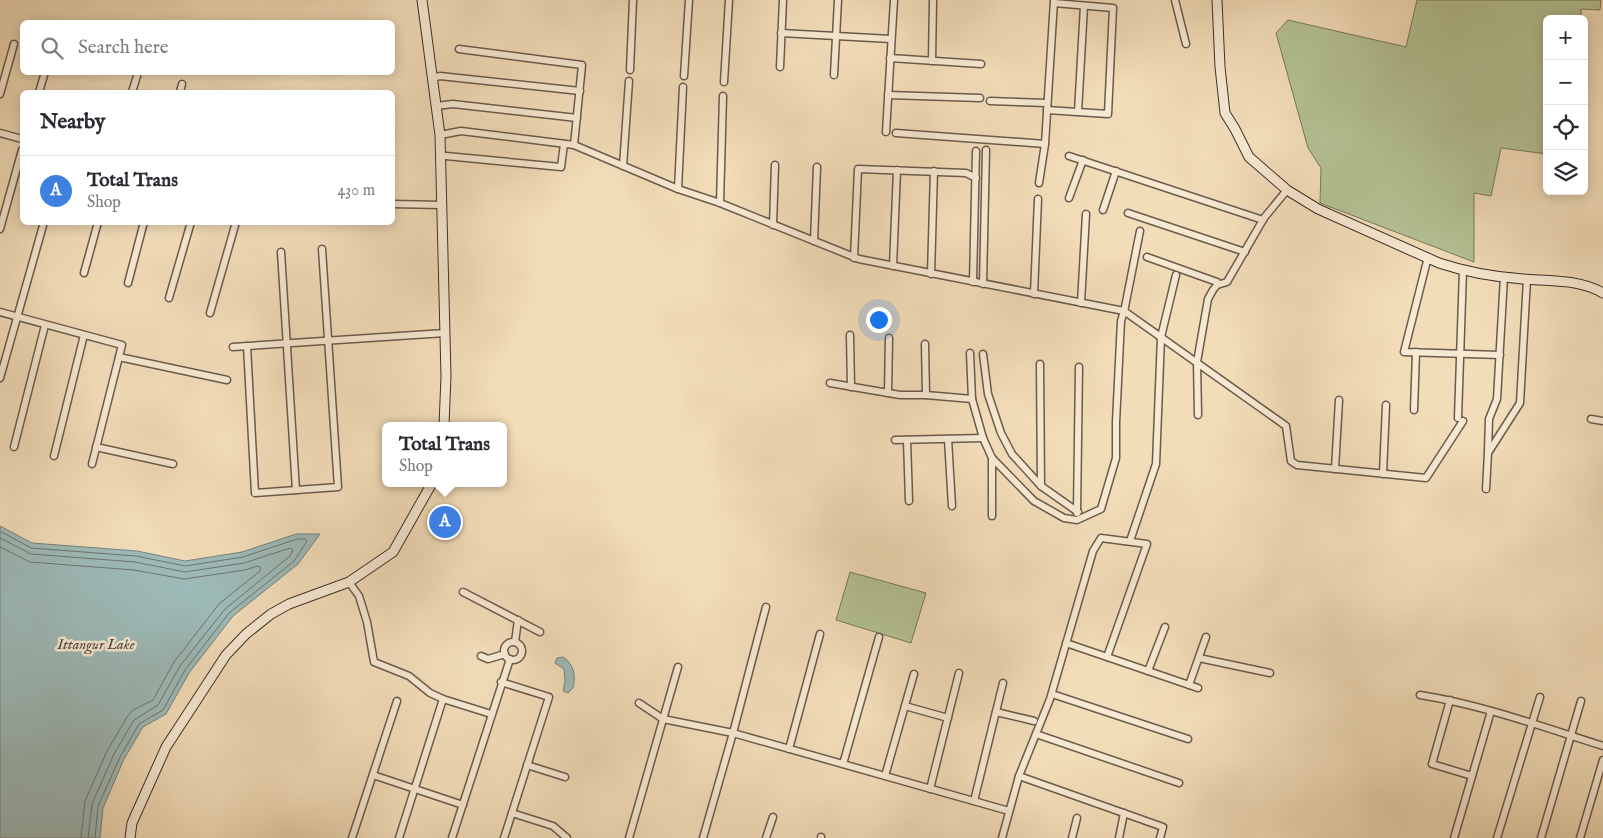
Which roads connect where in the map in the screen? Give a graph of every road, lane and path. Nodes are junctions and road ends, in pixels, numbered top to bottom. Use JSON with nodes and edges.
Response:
{"nodes":[{"id":1,"x":422,"y":0,"type":"edge"},
{"id":2,"x":634,"y":0,"type":"edge"},
{"id":3,"x":689,"y":0,"type":"edge"},
{"id":4,"x":729,"y":0,"type":"edge"},
{"id":5,"x":783,"y":0,"type":"edge"},
{"id":6,"x":838,"y":0,"type":"edge"},
{"id":7,"x":894,"y":0,"type":"edge"},
{"id":8,"x":933,"y":0,"type":"edge"},
{"id":9,"x":1175,"y":0,"type":"edge"},
{"id":10,"x":1217,"y":0,"type":"edge"},
{"id":11,"x":1054,"y":2,"type":"edge"},
{"id":12,"x":1084,"y":6,"type":"junction"},
{"id":13,"x":781,"y":33,"type":"junction"},
{"id":14,"x":836,"y":36,"type":"junction"},
{"id":15,"x":891,"y":39,"type":"junction"},
{"id":16,"x":14,"y":44,"type":"dead end"},
{"id":17,"x":1186,"y":44,"type":"dead end"},
{"id":18,"x":459,"y":49,"type":"dead end"},
{"id":19,"x":890,"y":58,"type":"junction"},
{"id":20,"x":932,"y":61,"type":"junction"},
{"id":21,"x":981,"y":64,"type":"dead end"},
{"id":22,"x":780,"y":67,"type":"dead end"},
{"id":23,"x":630,"y":70,"type":"dead end"},
{"id":24,"x":44,"y":75,"type":"edge"},
{"id":25,"x":834,"y":75,"type":"dead end"},
{"id":26,"x":137,"y":76,"type":"dead end"},
{"id":27,"x":684,"y":76,"type":"dead end"},
{"id":28,"x":432,"y":78,"type":"junction"},
{"id":29,"x":629,"y":81,"type":"dead end"},
{"id":30,"x":724,"y":82,"type":"dead end"},
{"id":31,"x":182,"y":84,"type":"dead end"},
{"id":32,"x":683,"y":87,"type":"dead end"},
{"id":33,"x":40,"y":90,"type":"edge"},
{"id":34,"x":133,"y":90,"type":"edge"},
{"id":35,"x":180,"y":90,"type":"edge"},
{"id":36,"x":580,"y":91,"type":"junction"},
{"id":37,"x":0,"y":94,"type":"edge"},
{"id":38,"x":888,"y":95,"type":"junction"},
{"id":39,"x":722,"y":96,"type":"dead end"},
{"id":40,"x":980,"y":98,"type":"dead end"},
{"id":41,"x":990,"y":101,"type":"dead end"},
{"id":42,"x":436,"y":106,"type":"junction"},
{"id":43,"x":1047,"y":107,"type":"junction"},
{"id":44,"x":1078,"y":112,"type":"junction"},
{"id":45,"x":577,"y":118,"type":"junction"},
{"id":46,"x":886,"y":132,"type":"dead end"},
{"id":47,"x":0,"y":133,"type":"edge"},
{"id":48,"x":896,"y":133,"type":"dead end"},
{"id":49,"x":440,"y":135,"type":"junction"},
{"id":50,"x":20,"y":139,"type":"edge"},
{"id":51,"x":564,"y":144,"type":"junction"},
{"id":52,"x":1045,"y":144,"type":"junction"},
{"id":53,"x":574,"y":145,"type":"junction"},
{"id":54,"x":986,"y":150,"type":"dead end"},
{"id":55,"x":976,"y":151,"type":"dead end"},
{"id":56,"x":446,"y":156,"type":"dead end"},
{"id":57,"x":1069,"y":156,"type":"dead end"},
{"id":58,"x":20,"y":157,"type":"edge"},
{"id":59,"x":1083,"y":160,"type":"junction"},
{"id":60,"x":775,"y":165,"type":"dead end"},
{"id":61,"x":623,"y":166,"type":"junction"},
{"id":62,"x":817,"y":167,"type":"dead end"},
{"id":63,"x":897,"y":170,"type":"junction"},
{"id":64,"x":934,"y":171,"type":"junction"},
{"id":65,"x":1116,"y":171,"type":"junction"},
{"id":66,"x":976,"y":178,"type":"junction"},
{"id":67,"x":1039,"y":183,"type":"dead end"},
{"id":68,"x":678,"y":189,"type":"junction"},
{"id":69,"x":1287,"y":190,"type":"junction"},
{"id":70,"x":1069,"y":198,"type":"dead end"},
{"id":71,"x":1038,"y":199,"type":"dead end"},
{"id":72,"x":395,"y":204,"type":"edge"},
{"id":73,"x":720,"y":204,"type":"junction"},
{"id":74,"x":442,"y":205,"type":"junction"},
{"id":75,"x":1103,"y":210,"type":"dead end"},
{"id":76,"x":1086,"y":214,"type":"dead end"},
{"id":77,"x":1128,"y":214,"type":"dead end"},
{"id":78,"x":1263,"y":220,"type":"junction"},
{"id":79,"x":773,"y":224,"type":"junction"},
{"id":80,"x":43,"y":225,"type":"edge"},
{"id":81,"x":97,"y":225,"type":"edge"},
{"id":82,"x":143,"y":225,"type":"edge"},
{"id":83,"x":190,"y":225,"type":"edge"},
{"id":84,"x":235,"y":225,"type":"edge"},
{"id":85,"x":0,"y":229,"type":"edge"},
{"id":86,"x":1140,"y":231,"type":"dead end"},
{"id":87,"x":814,"y":242,"type":"junction"},
{"id":88,"x":322,"y":249,"type":"dead end"},
{"id":89,"x":281,"y":252,"type":"dead end"},
{"id":90,"x":1244,"y":252,"type":"junction"},
{"id":91,"x":1147,"y":257,"type":"dead end"},
{"id":92,"x":1428,"y":257,"type":"junction"},
{"id":93,"x":854,"y":258,"type":"junction"},
{"id":94,"x":893,"y":266,"type":"junction"},
{"id":95,"x":1463,"y":270,"type":"junction"},
{"id":96,"x":84,"y":273,"type":"dead end"},
{"id":97,"x":931,"y":274,"type":"junction"},
{"id":98,"x":1176,"y":275,"type":"dead end"},
{"id":99,"x":1504,"y":277,"type":"junction"},
{"id":100,"x":1528,"y":279,"type":"junction"},
{"id":101,"x":973,"y":282,"type":"junction"},
{"id":102,"x":128,"y":283,"type":"dead end"},
{"id":103,"x":983,"y":284,"type":"junction"},
{"id":104,"x":1219,"y":284,"type":"junction"},
{"id":105,"x":1603,"y":293,"type":"edge"},
{"id":106,"x":1034,"y":294,"type":"junction"},
{"id":107,"x":170,"y":298,"type":"dead end"},
{"id":108,"x":1081,"y":303,"type":"junction"},
{"id":109,"x":1124,"y":311,"type":"junction"},
{"id":110,"x":0,"y":312,"type":"edge"},
{"id":111,"x":210,"y":313,"type":"dead end"},
{"id":112,"x":17,"y":317,"type":"junction"},
{"id":113,"x":45,"y":325,"type":"junction"},
{"id":114,"x":445,"y":333,"type":"junction"},
{"id":115,"x":84,"y":335,"type":"junction"},
{"id":116,"x":850,"y":335,"type":"dead end"},
{"id":117,"x":889,"y":338,"type":"dead end"},
{"id":118,"x":1161,"y":338,"type":"junction"},
{"id":119,"x":328,"y":341,"type":"junction"},
{"id":120,"x":287,"y":344,"type":"junction"},
{"id":121,"x":925,"y":344,"type":"dead end"},
{"id":122,"x":247,"y":346,"type":"junction"},
{"id":123,"x":232,"y":347,"type":"dead end"},
{"id":124,"x":1416,"y":352,"type":"junction"},
{"id":125,"x":970,"y":353,"type":"dead end"},
{"id":126,"x":983,"y":354,"type":"dead end"},
{"id":127,"x":1460,"y":354,"type":"junction"},
{"id":128,"x":1500,"y":355,"type":"junction"},
{"id":129,"x":119,"y":357,"type":"junction"},
{"id":130,"x":1196,"y":362,"type":"junction"},
{"id":131,"x":1040,"y":364,"type":"dead end"},
{"id":132,"x":1079,"y":367,"type":"dead end"},
{"id":133,"x":0,"y":378,"type":"edge"},
{"id":134,"x":227,"y":380,"type":"dead end"},
{"id":135,"x":830,"y":383,"type":"dead end"},
{"id":136,"x":851,"y":387,"type":"junction"},
{"id":137,"x":888,"y":393,"type":"junction"},
{"id":138,"x":926,"y":395,"type":"junction"},
{"id":139,"x":972,"y":399,"type":"junction"},
{"id":140,"x":1339,"y":400,"type":"dead end"},
{"id":141,"x":1386,"y":405,"type":"dead end"},
{"id":142,"x":1414,"y":410,"type":"dead end"},
{"id":143,"x":1198,"y":415,"type":"dead end"},
{"id":144,"x":1591,"y":419,"type":"dead end"},
{"id":145,"x":1603,"y":421,"type":"edge"},
{"id":146,"x":444,"y":422,"type":"edge"},
{"id":147,"x":948,"y":438,"type":"junction"},
{"id":148,"x":983,"y":438,"type":"junction"},
{"id":149,"x":895,"y":440,"type":"dead end"},
{"id":150,"x":908,"y":440,"type":"junction"},
{"id":151,"x":14,"y":447,"type":"dead end"},
{"id":152,"x":96,"y":447,"type":"junction"},
{"id":153,"x":1488,"y":453,"type":"junction"},
{"id":154,"x":54,"y":456,"type":"dead end"},
{"id":155,"x":992,"y":458,"type":"junction"},
{"id":156,"x":92,"y":464,"type":"dead end"},
{"id":157,"x":173,"y":464,"type":"dead end"},
{"id":158,"x":1335,"y":469,"type":"junction"},
{"id":159,"x":1383,"y":474,"type":"junction"},
{"id":160,"x":1041,"y":486,"type":"junction"},
{"id":161,"x":430,"y":487,"type":"edge"},
{"id":162,"x":296,"y":490,"type":"junction"},
{"id":163,"x":1486,"y":490,"type":"dead end"},
{"id":164,"x":909,"y":501,"type":"dead end"},
{"id":165,"x":952,"y":506,"type":"dead end"},
{"id":166,"x":1078,"y":512,"type":"junction"},
{"id":167,"x":992,"y":516,"type":"dead end"},
{"id":168,"x":1077,"y":520,"type":"junction"},
{"id":169,"x":1130,"y":541,"type":"junction"},
{"id":170,"x":349,"y":582,"type":"junction"},
{"id":171,"x":463,"y":592,"type":"dead end"},
{"id":172,"x":766,"y":607,"type":"dead end"},
{"id":173,"x":518,"y":620,"type":"junction"},
{"id":174,"x":1165,"y":627,"type":"dead end"},
{"id":175,"x":540,"y":632,"type":"dead end"},
{"id":176,"x":820,"y":634,"type":"dead end"},
{"id":177,"x":879,"y":637,"type":"dead end"},
{"id":178,"x":1206,"y":637,"type":"dead end"},
{"id":179,"x":515,"y":642,"type":"junction"},
{"id":180,"x":1066,"y":643,"type":"junction"},
{"id":181,"x":481,"y":656,"type":"dead end"},
{"id":182,"x":507,"y":656,"type":"junction"},
{"id":183,"x":1107,"y":657,"type":"junction"},
{"id":184,"x":1199,"y":658,"type":"junction"},
{"id":185,"x":678,"y":667,"type":"dead end"},
{"id":186,"x":1148,"y":671,"type":"junction"},
{"id":187,"x":959,"y":673,"type":"dead end"},
{"id":188,"x":1270,"y":673,"type":"dead end"},
{"id":189,"x":914,"y":674,"type":"dead end"},
{"id":190,"x":501,"y":682,"type":"junction"},
{"id":191,"x":1003,"y":683,"type":"dead end"},
{"id":192,"x":1189,"y":685,"type":"junction"},
{"id":193,"x":1198,"y":688,"type":"dead end"},
{"id":194,"x":1052,"y":694,"type":"junction"},
{"id":195,"x":1420,"y":695,"type":"dead end"},
{"id":196,"x":1540,"y":696,"type":"dead end"},
{"id":197,"x":443,"y":699,"type":"junction"},
{"id":198,"x":1450,"y":700,"type":"junction"},
{"id":199,"x":397,"y":701,"type":"dead end"},
{"id":200,"x":1581,"y":701,"type":"dead end"},
{"id":201,"x":639,"y":703,"type":"dead end"},
{"id":202,"x":905,"y":706,"type":"junction"},
{"id":203,"x":1491,"y":711,"type":"junction"},
{"id":204,"x":996,"y":712,"type":"junction"},
{"id":205,"x":491,"y":714,"type":"junction"},
{"id":206,"x":948,"y":718,"type":"junction"},
{"id":207,"x":663,"y":719,"type":"junction"},
{"id":208,"x":1034,"y":721,"type":"dead end"},
{"id":209,"x":1532,"y":724,"type":"junction"},
{"id":210,"x":733,"y":733,"type":"junction"},
{"id":211,"x":1036,"y":734,"type":"junction"},
{"id":212,"x":1570,"y":736,"type":"junction"},
{"id":213,"x":1188,"y":739,"type":"dead end"},
{"id":214,"x":1603,"y":746,"type":"edge"},
{"id":215,"x":789,"y":749,"type":"junction"},
{"id":216,"x":1603,"y":760,"type":"edge"},
{"id":217,"x":843,"y":764,"type":"junction"},
{"id":218,"x":527,"y":765,"type":"junction"},
{"id":219,"x":373,"y":775,"type":"junction"},
{"id":220,"x":885,"y":776,"type":"junction"},
{"id":221,"x":1019,"y":776,"type":"junction"},
{"id":222,"x":1472,"y":776,"type":"junction"},
{"id":223,"x":565,"y":777,"type":"dead end"},
{"id":224,"x":1179,"y":783,"type":"dead end"},
{"id":225,"x":415,"y":789,"type":"junction"},
{"id":226,"x":930,"y":789,"type":"junction"},
{"id":227,"x":974,"y":801,"type":"junction"},
{"id":228,"x":463,"y":805,"type":"junction"},
{"id":229,"x":1009,"y":811,"type":"junction"},
{"id":230,"x":512,"y":813,"type":"junction"},
{"id":231,"x":1124,"y":813,"type":"junction"},
{"id":232,"x":773,"y":817,"type":"dead end"},
{"id":233,"x":1077,"y":818,"type":"dead end"},
{"id":234,"x":130,"y":838,"type":"edge"},
{"id":235,"x":352,"y":838,"type":"edge"},
{"id":236,"x":399,"y":838,"type":"edge"},
{"id":237,"x":452,"y":838,"type":"edge"},
{"id":238,"x":504,"y":838,"type":"edge"},
{"id":239,"x":568,"y":838,"type":"edge"},
{"id":240,"x":629,"y":838,"type":"edge"},
{"id":241,"x":702,"y":838,"type":"edge"},
{"id":242,"x":766,"y":838,"type":"edge"},
{"id":243,"x":1002,"y":838,"type":"edge"},
{"id":244,"x":1072,"y":838,"type":"edge"},
{"id":245,"x":1119,"y":838,"type":"edge"},
{"id":246,"x":1160,"y":838,"type":"edge"},
{"id":247,"x":1454,"y":838,"type":"edge"},
{"id":248,"x":1497,"y":838,"type":"edge"},
{"id":249,"x":1541,"y":838,"type":"edge"},
{"id":250,"x":1580,"y":838,"type":"edge"}],
"edges":[{"from":1,"to":28,"type":"main road"},
{"from":2,"to":23,"type":"street"},
{"from":3,"to":27,"type":"street"},
{"from":4,"to":30,"type":"street"},
{"from":5,"to":13,"type":"street"},
{"from":6,"to":14,"type":"street"},
{"from":7,"to":15,"type":"street"},
{"from":8,"to":20,"type":"street"},
{"from":9,"to":17,"type":"street"},
{"from":10,"to":69,"type":"main road"},
{"from":11,"to":12,"type":"street"},
{"from":11,"to":43,"type":"street"},
{"from":12,"to":44,"type":"street"},
{"from":12,"to":44,"type":"street"},
{"from":13,"to":14,"type":"street"},
{"from":13,"to":22,"type":"street"},
{"from":14,"to":15,"type":"street"},
{"from":14,"to":25,"type":"street"},
{"from":15,"to":19,"type":"street"},
{"from":16,"to":37,"type":"street"},
{"from":18,"to":36,"type":"street"},
{"from":19,"to":20,"type":"street"},
{"from":19,"to":38,"type":"street"},
{"from":20,"to":21,"type":"street"},
{"from":24,"to":33,"type":"street"},
{"from":26,"to":34,"type":"street"},
{"from":28,"to":36,"type":"street"},
{"from":28,"to":42,"type":"main road"},
{"from":29,"to":61,"type":"street"},
{"from":31,"to":35,"type":"street"},
{"from":32,"to":68,"type":"street"},
{"from":36,"to":45,"type":"street"},
{"from":38,"to":40,"type":"street"},
{"from":38,"to":46,"type":"street"},
{"from":39,"to":73,"type":"street"},
{"from":41,"to":43,"type":"street"},
{"from":42,"to":45,"type":"street"},
{"from":42,"to":49,"type":"main road"},
{"from":43,"to":44,"type":"street"},
{"from":43,"to":52,"type":"street"},
{"from":45,"to":53,"type":"street"},
{"from":47,"to":50,"type":"street"},
{"from":48,"to":52,"type":"street"},
{"from":49,"to":51,"type":"street"},
{"from":49,"to":74,"type":"main road"},
{"from":51,"to":53,"type":"street"},
{"from":51,"to":56,"type":"street"},
{"from":52,"to":67,"type":"street"},
{"from":53,"to":61,"type":"street"},
{"from":54,"to":103,"type":"street"},
{"from":55,"to":66,"type":"street"},
{"from":57,"to":59,"type":"street"},
{"from":58,"to":85,"type":"street"},
{"from":59,"to":65,"type":"street"},
{"from":59,"to":70,"type":"street"},
{"from":60,"to":79,"type":"street"},
{"from":61,"to":68,"type":"street"},
{"from":62,"to":87,"type":"street"},
{"from":63,"to":64,"type":"street"},
{"from":63,"to":93,"type":"street"},
{"from":63,"to":94,"type":"street"},
{"from":64,"to":66,"type":"street"},
{"from":64,"to":97,"type":"street"},
{"from":65,"to":75,"type":"street"},
{"from":65,"to":78,"type":"street"},
{"from":66,"to":101,"type":"street"},
{"from":68,"to":73,"type":"street"},
{"from":69,"to":78,"type":"street"},
{"from":69,"to":92,"type":"main road"},
{"from":71,"to":106,"type":"street"},
{"from":72,"to":74,"type":"street"},
{"from":73,"to":79,"type":"street"},
{"from":74,"to":114,"type":"main road"},
{"from":76,"to":108,"type":"street"},
{"from":77,"to":90,"type":"street"},
{"from":78,"to":90,"type":"street"},
{"from":79,"to":87,"type":"street"},
{"from":80,"to":112,"type":"street"},
{"from":81,"to":96,"type":"street"},
{"from":82,"to":102,"type":"street"},
{"from":83,"to":107,"type":"street"},
{"from":84,"to":111,"type":"street"},
{"from":86,"to":109,"type":"street"},
{"from":87,"to":93,"type":"street"},
{"from":88,"to":119,"type":"street"},
{"from":89,"to":120,"type":"street"},
{"from":90,"to":104,"type":"street"},
{"from":91,"to":104,"type":"street"},
{"from":92,"to":95,"type":"main road"},
{"from":92,"to":124,"type":"street"},
{"from":93,"to":94,"type":"street"},
{"from":94,"to":97,"type":"street"},
{"from":95,"to":99,"type":"main road"},
{"from":95,"to":127,"type":"street"},
{"from":97,"to":101,"type":"street"},
{"from":98,"to":118,"type":"street"},
{"from":99,"to":100,"type":"main road"},
{"from":99,"to":128,"type":"street"},
{"from":100,"to":105,"type":"main road"},
{"from":100,"to":153,"type":"street"},
{"from":101,"to":103,"type":"street"},
{"from":103,"to":106,"type":"street"},
{"from":104,"to":130,"type":"street"},
{"from":106,"to":108,"type":"street"},
{"from":108,"to":109,"type":"street"},
{"from":109,"to":118,"type":"street"},
{"from":109,"to":168,"type":"street"},
{"from":110,"to":112,"type":"street"},
{"from":112,"to":113,"type":"street"},
{"from":112,"to":133,"type":"street"},
{"from":113,"to":115,"type":"street"},
{"from":113,"to":151,"type":"street"},
{"from":114,"to":119,"type":"street"},
{"from":114,"to":146,"type":"main road"},
{"from":115,"to":129,"type":"street"},
{"from":115,"to":154,"type":"street"},
{"from":116,"to":136,"type":"street"},
{"from":117,"to":137,"type":"street"},
{"from":118,"to":130,"type":"street"},
{"from":118,"to":169,"type":"street"},
{"from":119,"to":120,"type":"street"},
{"from":119,"to":162,"type":"street"},
{"from":120,"to":122,"type":"street"},
{"from":120,"to":162,"type":"street"},
{"from":121,"to":138,"type":"street"},
{"from":122,"to":123,"type":"street"},
{"from":122,"to":162,"type":"street"},
{"from":124,"to":127,"type":"street"},
{"from":124,"to":142,"type":"street"},
{"from":125,"to":139,"type":"street"},
{"from":126,"to":160,"type":"street"},
{"from":127,"to":128,"type":"street"},
{"from":127,"to":159,"type":"street"},
{"from":128,"to":153,"type":"street"},
{"from":129,"to":134,"type":"street"},
{"from":129,"to":152,"type":"street"},
{"from":130,"to":143,"type":"street"},
{"from":130,"to":158,"type":"street"},
{"from":131,"to":160,"type":"street"},
{"from":132,"to":166,"type":"street"},
{"from":135,"to":136,"type":"street"},
{"from":136,"to":137,"type":"street"},
{"from":137,"to":138,"type":"street"},
{"from":138,"to":139,"type":"street"},
{"from":139,"to":148,"type":"street"},
{"from":140,"to":158,"type":"street"},
{"from":141,"to":159,"type":"street"},
{"from":144,"to":145,"type":"street"},
{"from":147,"to":148,"type":"street"},
{"from":147,"to":150,"type":"street"},
{"from":147,"to":165,"type":"street"},
{"from":148,"to":155,"type":"street"},
{"from":149,"to":150,"type":"street"},
{"from":150,"to":164,"type":"street"},
{"from":152,"to":156,"type":"street"},
{"from":152,"to":157,"type":"street"},
{"from":153,"to":163,"type":"street"},
{"from":155,"to":167,"type":"street"},
{"from":155,"to":168,"type":"street"},
{"from":158,"to":159,"type":"street"},
{"from":160,"to":166,"type":"street"},
{"from":161,"to":170,"type":"main road"},
{"from":166,"to":168,"type":"street"},
{"from":169,"to":180,"type":"street"},
{"from":169,"to":183,"type":"street"},
{"from":170,"to":197,"type":"street"},
{"from":170,"to":234,"type":"main road"},
{"from":171,"to":173,"type":"street"},
{"from":172,"to":210,"type":"street"},
{"from":173,"to":175,"type":"street"},
{"from":173,"to":179,"type":"street"},
{"from":174,"to":186,"type":"street"},
{"from":176,"to":215,"type":"street"},
{"from":177,"to":217,"type":"street"},
{"from":178,"to":184,"type":"street"},
{"from":179,"to":182,"type":"street"},
{"from":179,"to":182,"type":"street"},
{"from":180,"to":183,"type":"street"},
{"from":180,"to":194,"type":"street"},
{"from":181,"to":182,"type":"street"},
{"from":182,"to":190,"type":"street"},
{"from":183,"to":186,"type":"street"},
{"from":184,"to":188,"type":"street"},
{"from":184,"to":192,"type":"street"},
{"from":185,"to":207,"type":"street"},
{"from":186,"to":192,"type":"street"},
{"from":187,"to":206,"type":"street"},
{"from":189,"to":202,"type":"street"},
{"from":190,"to":205,"type":"street"},
{"from":190,"to":218,"type":"street"},
{"from":191,"to":204,"type":"street"},
{"from":192,"to":193,"type":"street"},
{"from":194,"to":211,"type":"street"},
{"from":194,"to":213,"type":"street"},
{"from":195,"to":198,"type":"street"},
{"from":196,"to":209,"type":"street"},
{"from":197,"to":205,"type":"street"},
{"from":197,"to":225,"type":"street"},
{"from":198,"to":203,"type":"street"},
{"from":198,"to":222,"type":"street"},
{"from":199,"to":219,"type":"street"},
{"from":200,"to":212,"type":"street"},
{"from":201,"to":207,"type":"street"},
{"from":202,"to":206,"type":"street"},
{"from":202,"to":220,"type":"street"},
{"from":203,"to":209,"type":"street"},
{"from":203,"to":222,"type":"street"},
{"from":204,"to":208,"type":"street"},
{"from":204,"to":227,"type":"street"},
{"from":205,"to":228,"type":"street"},
{"from":206,"to":226,"type":"street"},
{"from":207,"to":210,"type":"street"},
{"from":207,"to":240,"type":"street"},
{"from":209,"to":212,"type":"street"},
{"from":209,"to":248,"type":"street"},
{"from":210,"to":215,"type":"street"},
{"from":210,"to":241,"type":"street"},
{"from":211,"to":221,"type":"street"},
{"from":211,"to":224,"type":"street"},
{"from":212,"to":214,"type":"street"},
{"from":212,"to":249,"type":"street"},
{"from":215,"to":217,"type":"street"},
{"from":216,"to":250,"type":"street"},
{"from":217,"to":220,"type":"street"},
{"from":218,"to":223,"type":"street"},
{"from":218,"to":230,"type":"street"},
{"from":219,"to":225,"type":"street"},
{"from":219,"to":235,"type":"street"},
{"from":220,"to":226,"type":"street"},
{"from":221,"to":229,"type":"street"},
{"from":221,"to":231,"type":"street"},
{"from":222,"to":247,"type":"street"},
{"from":225,"to":228,"type":"street"},
{"from":225,"to":236,"type":"street"},
{"from":226,"to":227,"type":"street"},
{"from":227,"to":229,"type":"street"},
{"from":228,"to":237,"type":"street"},
{"from":229,"to":243,"type":"street"},
{"from":230,"to":238,"type":"street"},
{"from":230,"to":239,"type":"street"},
{"from":231,"to":245,"type":"street"},
{"from":231,"to":246,"type":"street"},
{"from":232,"to":242,"type":"street"},
{"from":233,"to":244,"type":"street"}]}
